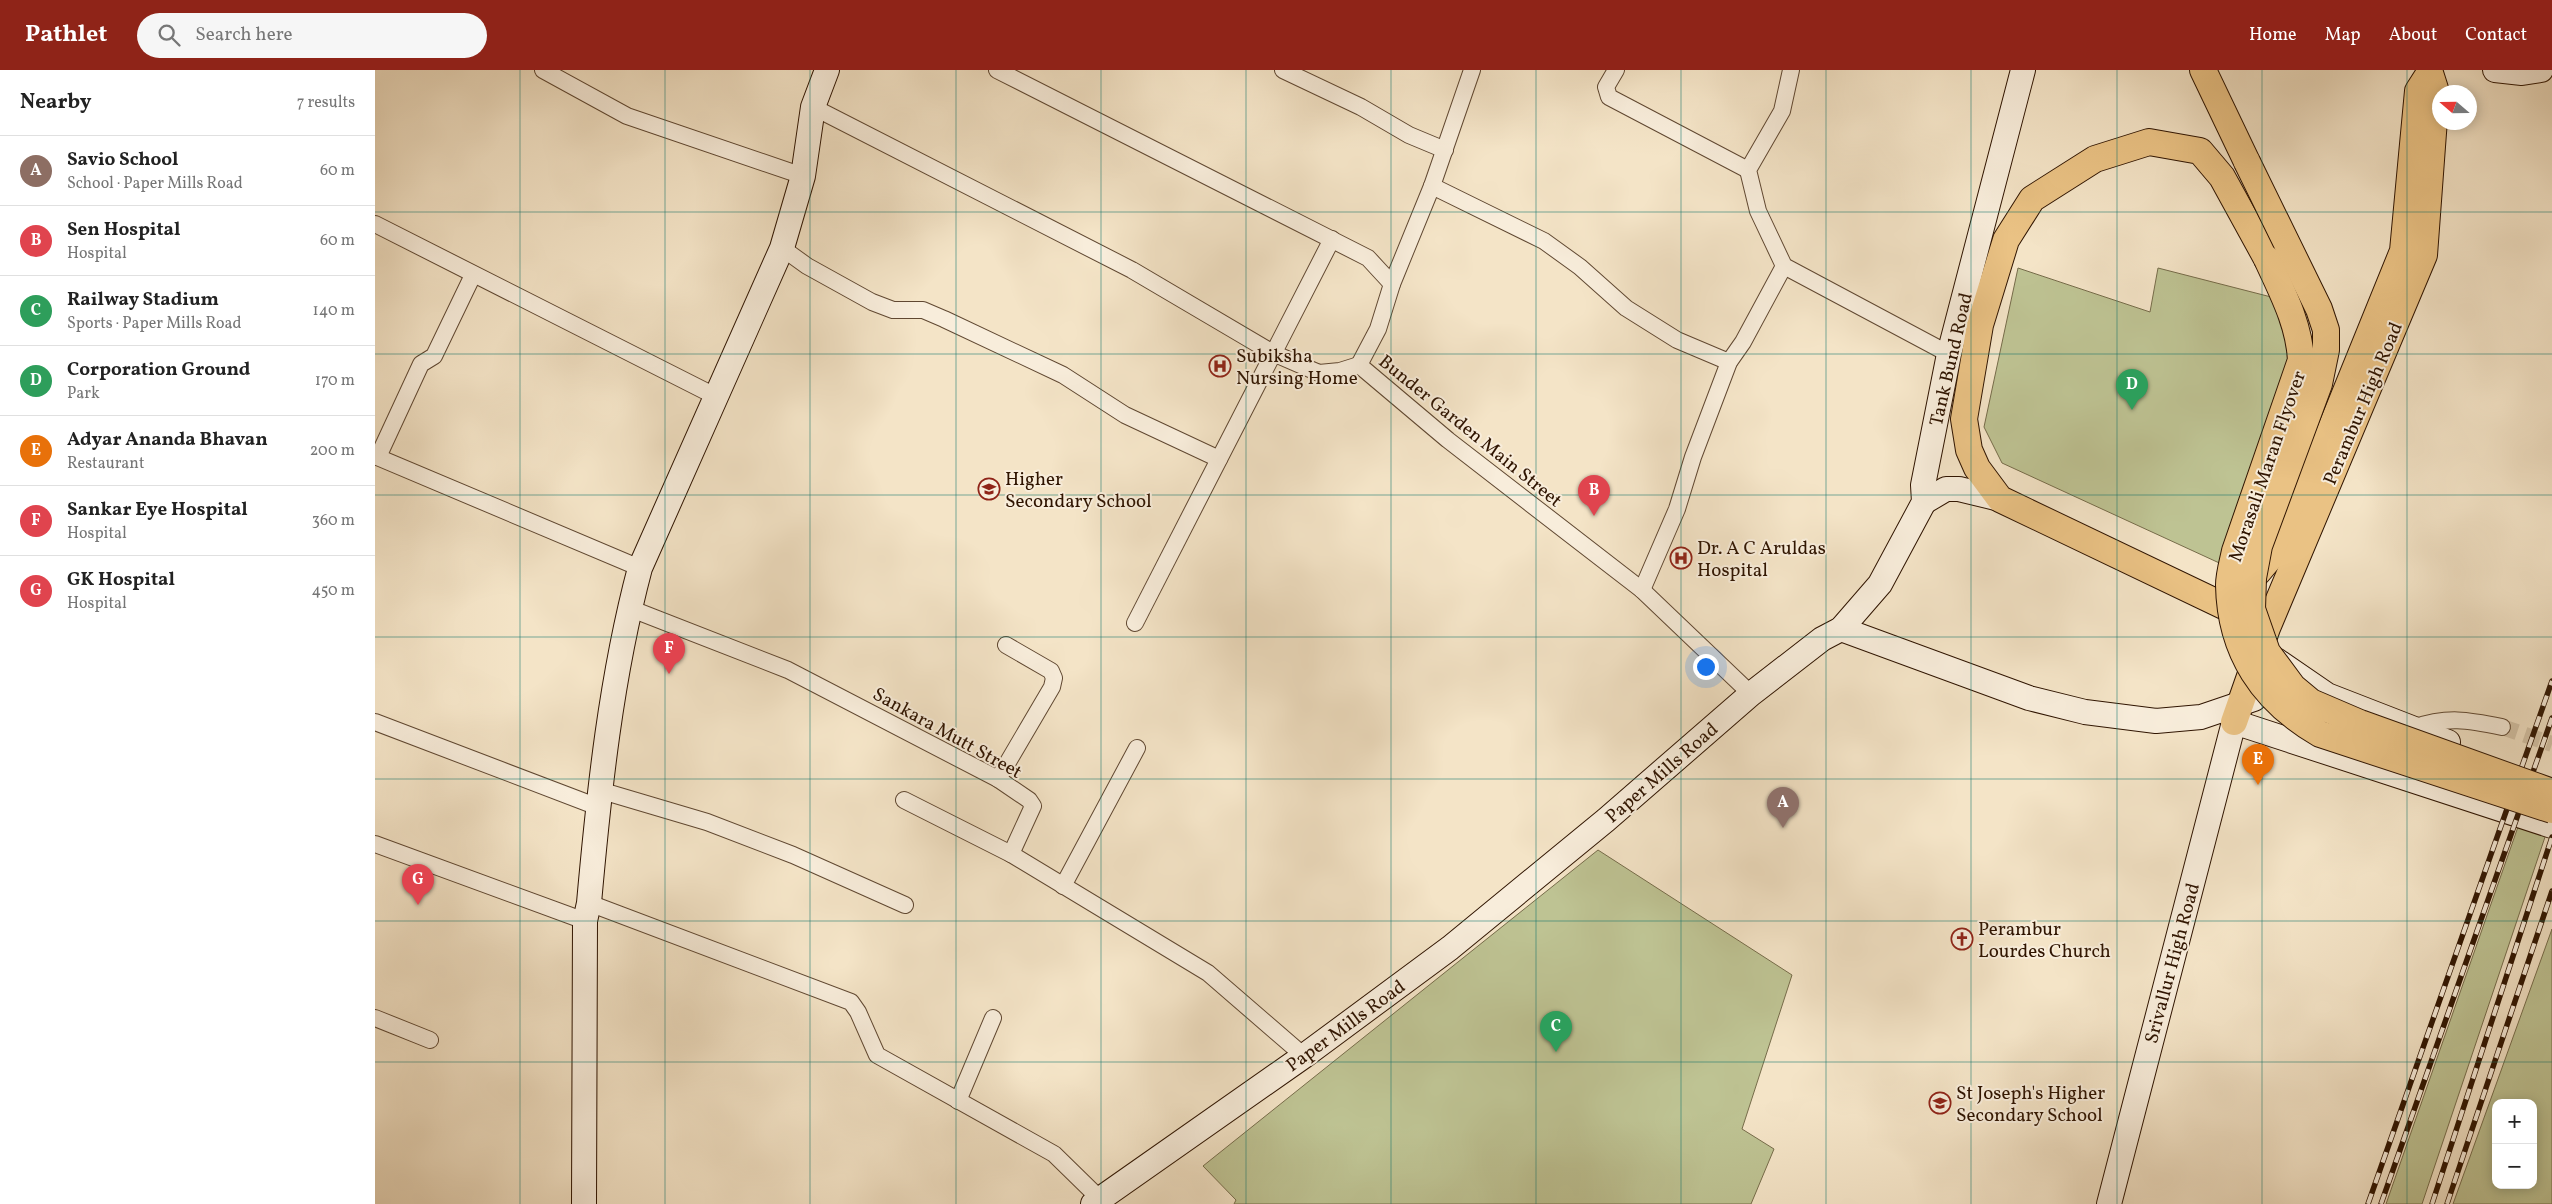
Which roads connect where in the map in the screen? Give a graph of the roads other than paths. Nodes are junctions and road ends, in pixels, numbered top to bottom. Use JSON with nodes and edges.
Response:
{"nodes":[{"id":1,"x":543,"y":70,"type":"edge"},
{"id":2,"x":827,"y":70,"type":"edge"},
{"id":3,"x":997,"y":70,"type":"edge"},
{"id":4,"x":1283,"y":70,"type":"edge"},
{"id":5,"x":1472,"y":70,"type":"edge"},
{"id":6,"x":1616,"y":70,"type":"edge"},
{"id":7,"x":1791,"y":70,"type":"edge"},
{"id":8,"x":2023,"y":70,"type":"edge"},
{"id":9,"x":2203,"y":70,"type":"edge"},
{"id":10,"x":2495,"y":70,"type":"edge"},
{"id":11,"x":2541,"y":70,"type":"edge"},
{"id":12,"x":2429,"y":71,"type":"edge"},
{"id":13,"x":813,"y":107,"type":"junction"},
{"id":14,"x":1445,"y":150,"type":"junction"},
{"id":15,"x":1748,"y":170,"type":"junction"},
{"id":16,"x":803,"y":176,"type":"junction"},
{"id":17,"x":1432,"y":186,"type":"junction"},
{"id":18,"x":375,"y":224,"type":"edge"},
{"id":19,"x":1332,"y":239,"type":"junction"},
{"id":20,"x":782,"y":248,"type":"junction"},
{"id":21,"x":1784,"y":266,"type":"junction"},
{"id":22,"x":473,"y":275,"type":"junction"},
{"id":23,"x":1392,"y":284,"type":"junction"},
{"id":24,"x":1273,"y":353,"type":"junction"},
{"id":25,"x":1949,"y":354,"type":"junction"},
{"id":26,"x":1729,"y":362,"type":"junction"},
{"id":27,"x":1359,"y":364,"type":"junction"},
{"id":28,"x":715,"y":396,"type":"junction"},
{"id":29,"x":377,"y":457,"type":"edge"},
{"id":30,"x":1219,"y":459,"type":"junction"},
{"id":31,"x":2000,"y":499,"type":"junction"},
{"id":32,"x":1924,"y":502,"type":"junction"},
{"id":33,"x":640,"y":568,"type":"junction"},
{"id":34,"x":1642,"y":590,"type":"junction"},
{"id":35,"x":2203,"y":597,"type":"junction"},
{"id":36,"x":629,"y":608,"type":"junction"},
{"id":37,"x":1135,"y":624,"type":"dead end"},
{"id":38,"x":1841,"y":629,"type":"junction"},
{"id":39,"x":2264,"y":638,"type":"junction"},
{"id":40,"x":1006,"y":645,"type":"dead end"},
{"id":41,"x":2301,"y":677,"type":"junction"},
{"id":42,"x":1751,"y":694,"type":"junction"},
{"id":43,"x":2237,"y":713,"type":"junction"},
{"id":44,"x":375,"y":722,"type":"edge"},
{"id":45,"x":2502,"y":727,"type":"tunnel mouth"},
{"id":46,"x":2413,"y":728,"type":"junction"},
{"id":47,"x":1137,"y":748,"type":"dead end"},
{"id":48,"x":998,"y":779,"type":"junction"},
{"id":49,"x":2552,"y":783,"type":"edge"},
{"id":50,"x":2552,"y":792,"type":"edge"},
{"id":51,"x":598,"y":798,"type":"junction"},
{"id":52,"x":904,"y":800,"type":"dead end"},
{"id":53,"x":2552,"y":810,"type":"edge"},
{"id":54,"x":2552,"y":826,"type":"edge"},
{"id":55,"x":375,"y":844,"type":"edge"},
{"id":56,"x":1011,"y":854,"type":"junction"},
{"id":57,"x":1063,"y":886,"type":"junction"},
{"id":58,"x":905,"y":905,"type":"dead end"},
{"id":59,"x":587,"y":912,"type":"junction"},
{"id":60,"x":375,"y":1018,"type":"edge"},
{"id":61,"x":993,"y":1018,"type":"dead end"},
{"id":62,"x":430,"y":1040,"type":"dead end"},
{"id":63,"x":1304,"y":1056,"type":"junction"},
{"id":64,"x":958,"y":1101,"type":"junction"},
{"id":65,"x":1097,"y":1201,"type":"edge"},
{"id":66,"x":588,"y":1202,"type":"edge"},
{"id":67,"x":2109,"y":1204,"type":"edge"}],
"edges":[{"from":1,"to":16,"type":"street"},
{"from":2,"to":13,"type":"street"},
{"from":3,"to":19,"type":"street"},
{"from":4,"to":14,"type":"street"},
{"from":5,"to":14,"type":"street","name":"Bunder Garden Main Street"},
{"from":6,"to":15,"type":"street"},
{"from":7,"to":15,"type":"street"},
{"from":8,"to":25,"type":"street","name":"Tank Bund Road"},
{"from":9,"to":50,"type":"main road","name":"Morasali Maran Flyover","bridge":true},
{"from":10,"to":11,"type":"street"},
{"from":12,"to":35,"type":"main road"},
{"from":12,"to":39,"type":"main road","name":"Perambur High Road"},
{"from":13,"to":16,"type":"street"},
{"from":13,"to":24,"type":"street"},
{"from":14,"to":17,"type":"street","name":"Bunder Garden Main Street"},
{"from":15,"to":21,"type":"street"},
{"from":16,"to":20,"type":"street"},
{"from":17,"to":23,"type":"street","name":"Bunder Garden Main Street"},
{"from":17,"to":26,"type":"street"},
{"from":18,"to":22,"type":"street"},
{"from":19,"to":23,"type":"street"},
{"from":19,"to":24,"type":"street"},
{"from":20,"to":28,"type":"street"},
{"from":20,"to":30,"type":"street"},
{"from":21,"to":25,"type":"street"},
{"from":21,"to":26,"type":"street"},
{"from":22,"to":28,"type":"street"},
{"from":22,"to":29,"type":"street"},
{"from":23,"to":27,"type":"street","name":"Bunder Garden Main Street"},
{"from":24,"to":27,"type":"street"},
{"from":24,"to":30,"type":"street"},
{"from":25,"to":32,"type":"street","name":"Tank Bund Road"},
{"from":26,"to":34,"type":"street"},
{"from":27,"to":34,"type":"street","name":"Bunder Garden Main Street"},
{"from":28,"to":33,"type":"street"},
{"from":29,"to":33,"type":"street"},
{"from":30,"to":37,"type":"street"},
{"from":31,"to":32,"type":"street"},
{"from":31,"to":35,"type":"main road"},
{"from":31,"to":53,"type":"main road","name":"Morasali Maran Flyover","bridge":true},
{"from":32,"to":38,"type":"street","name":"Tank Bund Road"},
{"from":33,"to":36,"type":"street"},
{"from":34,"to":42,"type":"street","name":"Bunder Garden Main Street"},
{"from":35,"to":39,"type":"main road"},
{"from":36,"to":48,"type":"street","name":"Sankara Mutt Street"},
{"from":36,"to":51,"type":"street"},
{"from":38,"to":42,"type":"street","name":"Paper Mills Road"},
{"from":38,"to":43,"type":"street"},
{"from":39,"to":41,"type":"street"},
{"from":39,"to":43,"type":"main road","name":"Perambur High Road"},
{"from":40,"to":48,"type":"street"},
{"from":41,"to":43,"type":"street"},
{"from":41,"to":46,"type":"street"},
{"from":42,"to":63,"type":"street","name":"Paper Mills Road"},
{"from":43,"to":54,"type":"street"},
{"from":43,"to":67,"type":"street","name":"Srivallur High Road"},
{"from":44,"to":51,"type":"street"},
{"from":45,"to":46,"type":"street"},
{"from":46,"to":49,"type":"street"},
{"from":47,"to":57,"type":"street"},
{"from":48,"to":56,"type":"street","name":"Sankara Mutt Street"},
{"from":51,"to":58,"type":"street"},
{"from":51,"to":59,"type":"street"},
{"from":52,"to":56,"type":"street"},
{"from":55,"to":59,"type":"street"},
{"from":56,"to":57,"type":"street"},
{"from":57,"to":63,"type":"street"},
{"from":59,"to":64,"type":"street"},
{"from":59,"to":66,"type":"street"},
{"from":60,"to":62,"type":"street"},
{"from":61,"to":64,"type":"street"},
{"from":63,"to":65,"type":"street","name":"Paper Mills Road"},
{"from":64,"to":65,"type":"street"}]}
